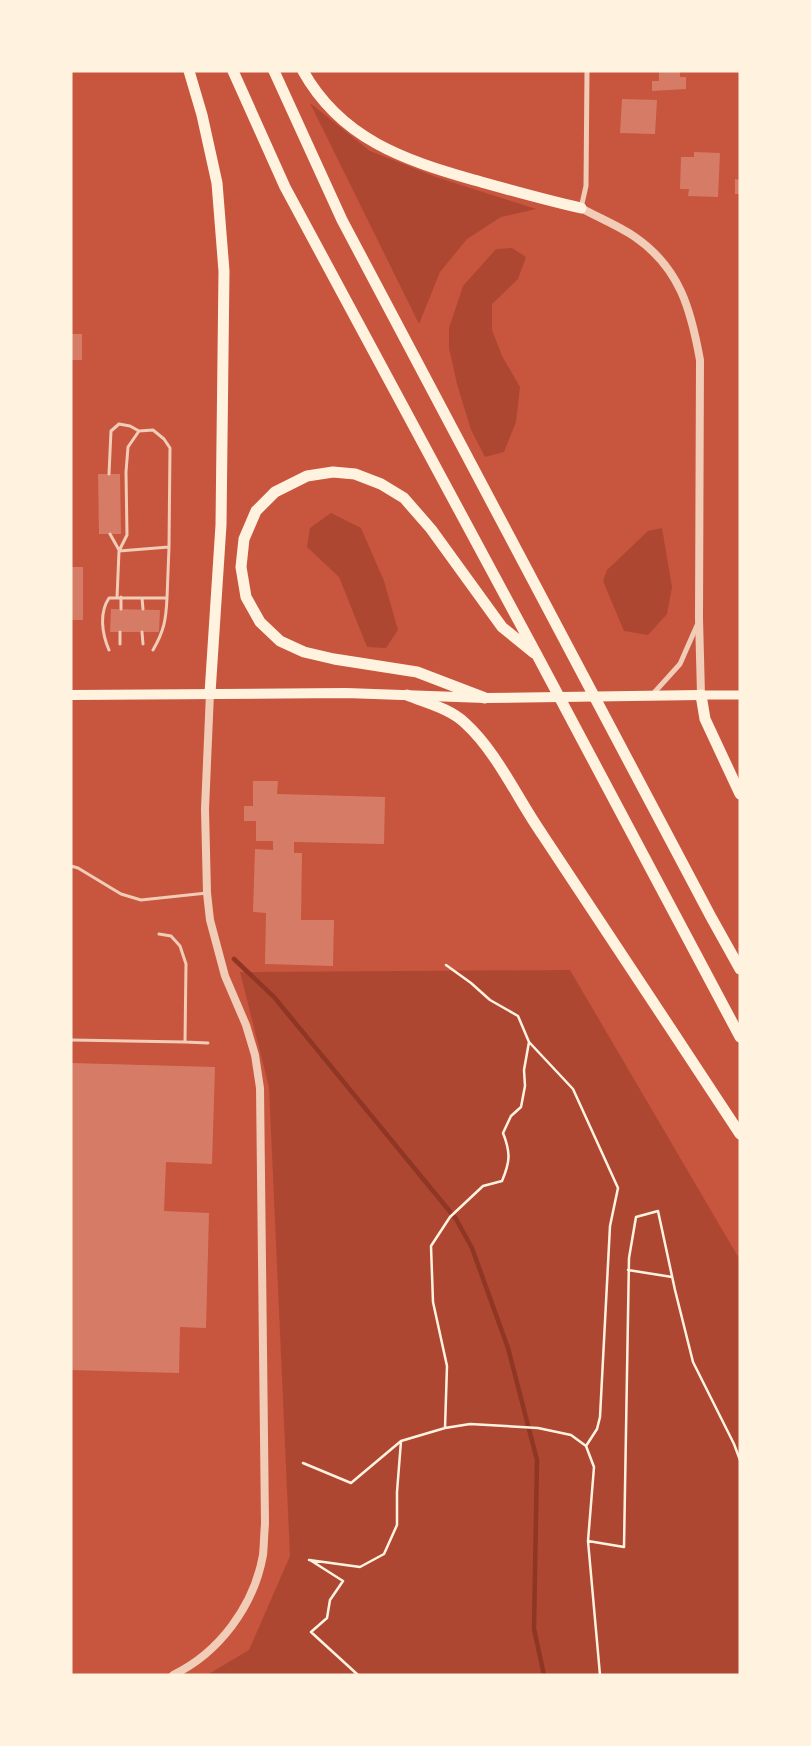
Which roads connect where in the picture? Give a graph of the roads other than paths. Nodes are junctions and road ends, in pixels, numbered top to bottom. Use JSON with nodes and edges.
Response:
{"nodes":[{"id":1,"x":189,"y":71,"type":"edge"},
{"id":2,"x":233,"y":71,"type":"edge"},
{"id":3,"x":274,"y":71,"type":"edge"},
{"id":4,"x":303,"y":71,"type":"edge"},
{"id":5,"x":587,"y":71,"type":"edge"},
{"id":6,"x":581,"y":208,"type":"junction"},
{"id":7,"x":139,"y":431,"type":"junction"},
{"id":8,"x":109,"y":474,"type":"dead end"},
{"id":9,"x":110,"y":534,"type":"dead end"},
{"id":10,"x":169,"y":547,"type":"junction"},
{"id":11,"x":119,"y":551,"type":"junction"},
{"id":12,"x":119,"y":598,"type":"junction"},
{"id":13,"x":142,"y":598,"type":"junction"},
{"id":14,"x":167,"y":598,"type":"junction"},
{"id":15,"x":121,"y":609,"type":"dead end"},
{"id":16,"x":143,"y":610,"type":"dead end"},
{"id":17,"x":699,"y":618,"type":"junction"},
{"id":18,"x":120,"y":632,"type":"dead end"},
{"id":19,"x":142,"y":632,"type":"dead end"},
{"id":20,"x":120,"y":644,"type":"dead end"},
{"id":21,"x":143,"y":644,"type":"dead end"},
{"id":22,"x":109,"y":650,"type":"dead end"},
{"id":23,"x":153,"y":650,"type":"dead end"},
{"id":24,"x":538,"y":657,"type":"junction"},
{"id":25,"x":210,"y":693,"type":"junction"},
{"id":26,"x":701,"y":694,"type":"junction"},
{"id":27,"x":740,"y":694,"type":"edge"},
{"id":28,"x":71,"y":695,"type":"edge"},
{"id":29,"x":407,"y":696,"type":"junction"},
{"id":30,"x":651,"y":696,"type":"junction"},
{"id":31,"x":485,"y":698,"type":"junction"},
{"id":32,"x":740,"y":794,"type":"edge"},
{"id":33,"x":71,"y":866,"type":"edge"},
{"id":34,"x":207,"y":893,"type":"junction"},
{"id":35,"x":159,"y":934,"type":"dead end"},
{"id":36,"x":740,"y":969,"type":"edge"},
{"id":37,"x":740,"y":1037,"type":"edge"},
{"id":38,"x":71,"y":1040,"type":"edge"},
{"id":39,"x":185,"y":1042,"type":"junction"},
{"id":40,"x":208,"y":1043,"type":"dead end"},
{"id":41,"x":740,"y":1134,"type":"edge"},
{"id":42,"x":173,"y":1675,"type":"edge"}],
"edges":[{"from":1,"to":25,"type":"highway"},
{"from":2,"to":24,"type":"highway"},
{"from":3,"to":36,"type":"highway"},
{"from":4,"to":6,"type":"highway"},
{"from":5,"to":6,"type":"street"},
{"from":6,"to":17,"type":"street"},
{"from":7,"to":8,"type":"lane"},
{"from":7,"to":10,"type":"lane"},
{"from":7,"to":11,"type":"lane"},
{"from":9,"to":11,"type":"lane"},
{"from":10,"to":11,"type":"lane"},
{"from":10,"to":14,"type":"lane"},
{"from":11,"to":12,"type":"lane"},
{"from":12,"to":13,"type":"lane"},
{"from":12,"to":15,"type":"lane"},
{"from":12,"to":22,"type":"lane"},
{"from":13,"to":14,"type":"lane"},
{"from":13,"to":16,"type":"lane"},
{"from":14,"to":23,"type":"lane"},
{"from":17,"to":26,"type":"street"},
{"from":17,"to":30,"type":"street"},
{"from":18,"to":20,"type":"lane"},
{"from":19,"to":21,"type":"lane"},
{"from":24,"to":31,"type":"highway"},
{"from":24,"to":37,"type":"highway"},
{"from":25,"to":28,"type":"main road"},
{"from":25,"to":29,"type":"main road"},
{"from":25,"to":34,"type":"street"},
{"from":26,"to":27,"type":"main road"},
{"from":26,"to":30,"type":"main road"},
{"from":26,"to":32,"type":"highway"},
{"from":29,"to":31,"type":"main road"},
{"from":29,"to":41,"type":"highway"},
{"from":30,"to":31,"type":"main road"},
{"from":33,"to":34,"type":"lane"},
{"from":34,"to":42,"type":"street"},
{"from":35,"to":39,"type":"lane"},
{"from":38,"to":39,"type":"lane"},
{"from":39,"to":40,"type":"lane"}]}
